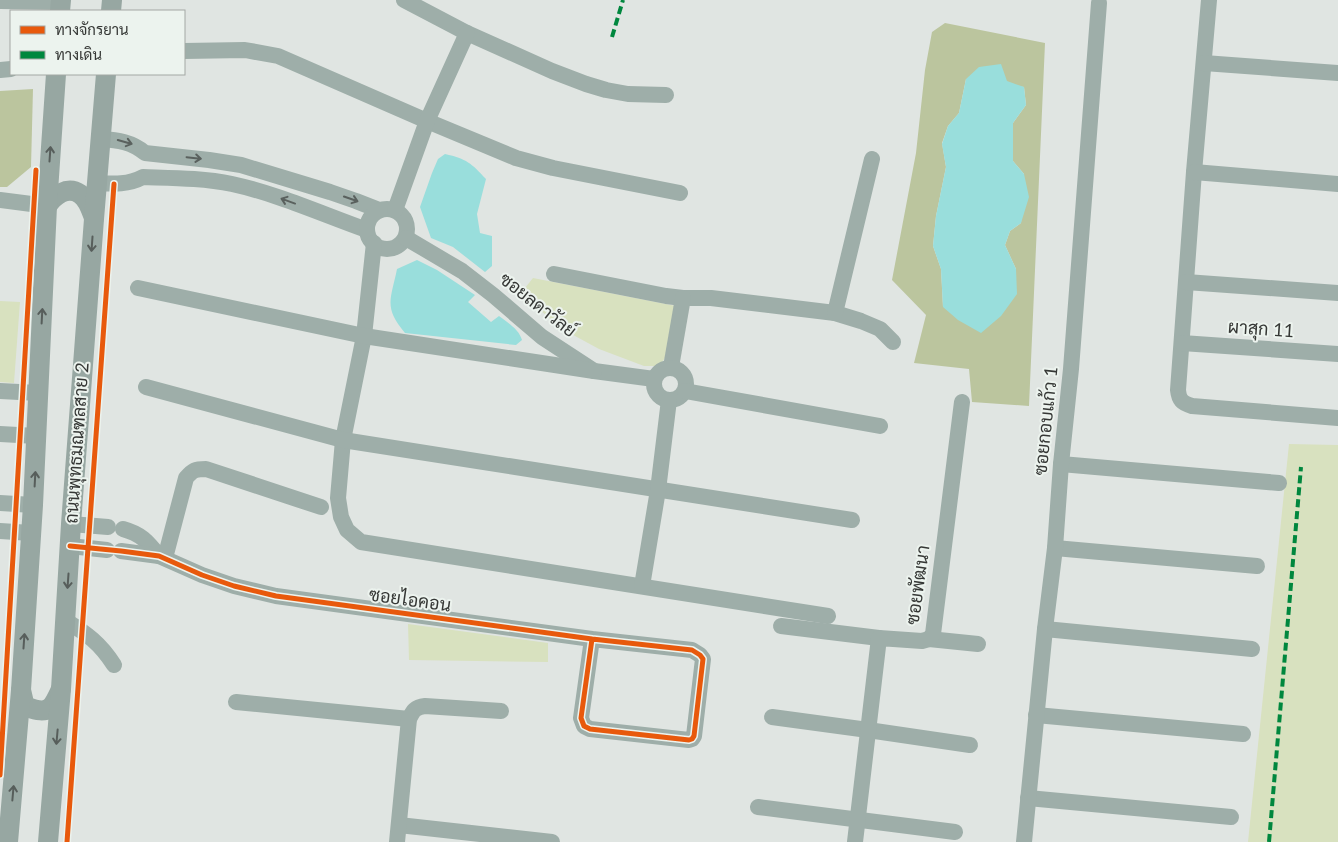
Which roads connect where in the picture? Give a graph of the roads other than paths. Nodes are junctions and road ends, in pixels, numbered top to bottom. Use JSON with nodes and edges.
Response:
{"nodes":[{"id":1,"x":404,"y":0,"type":"edge"},
{"id":2,"x":1209,"y":0,"type":"edge"},
{"id":3,"x":0,"y":1,"type":"edge"},
{"id":4,"x":1099,"y":3,"type":"dead end"},
{"id":5,"x":60,"y":5,"type":"edge"},
{"id":6,"x":467,"y":33,"type":"junction"},
{"id":7,"x":185,"y":51,"type":"edge"},
{"id":8,"x":1204,"y":63,"type":"junction"},
{"id":9,"x":1338,"y":74,"type":"edge"},
{"id":10,"x":56,"y":75,"type":"edge"},
{"id":11,"x":106,"y":75,"type":"edge"},
{"id":12,"x":666,"y":95,"type":"dead end"},
{"id":13,"x":427,"y":121,"type":"junction"},
{"id":14,"x":102,"y":139,"type":"junction"},
{"id":15,"x":145,"y":153,"type":"junction"},
{"id":16,"x":872,"y":159,"type":"dead end"},
{"id":17,"x":1194,"y":172,"type":"junction"},
{"id":18,"x":143,"y":177,"type":"junction"},
{"id":19,"x":97,"y":183,"type":"junction"},
{"id":20,"x":1338,"y":184,"type":"edge"},
{"id":21,"x":680,"y":193,"type":"dead end"},
{"id":22,"x":0,"y":200,"type":"edge"},
{"id":23,"x":47,"y":206,"type":"junction"},
{"id":24,"x":379,"y":210,"type":"junction"},
{"id":25,"x":395,"y":210,"type":"junction"},
{"id":26,"x":94,"y":219,"type":"junction"},
{"id":27,"x":370,"y":236,"type":"junction"},
{"id":28,"x":406,"y":238,"type":"junction"},
{"id":29,"x":554,"y":274,"type":"dead end"},
{"id":30,"x":1186,"y":282,"type":"junction"},
{"id":31,"x":138,"y":288,"type":"dead end"},
{"id":32,"x":1338,"y":293,"type":"edge"},
{"id":33,"x":683,"y":298,"type":"junction"},
{"id":34,"x":835,"y":313,"type":"junction"},
{"id":35,"x":364,"y":336,"type":"junction"},
{"id":36,"x":893,"y":342,"type":"dead end"},
{"id":37,"x":1182,"y":343,"type":"junction"},
{"id":38,"x":1338,"y":354,"type":"edge"},
{"id":39,"x":671,"y":367,"type":"junction"},
{"id":40,"x":594,"y":370,"type":"junction"},
{"id":41,"x":654,"y":379,"type":"junction"},
{"id":42,"x":146,"y":387,"type":"dead end"},
{"id":43,"x":0,"y":391,"type":"edge"},
{"id":44,"x":685,"y":391,"type":"junction"},
{"id":45,"x":38,"y":394,"type":"junction"},
{"id":46,"x":668,"y":400,"type":"junction"},
{"id":47,"x":962,"y":402,"type":"dead end"},
{"id":48,"x":1338,"y":418,"type":"edge"},
{"id":49,"x":880,"y":426,"type":"dead end"},
{"id":50,"x":0,"y":434,"type":"edge"},
{"id":51,"x":36,"y":436,"type":"junction"},
{"id":52,"x":343,"y":440,"type":"junction"},
{"id":53,"x":1061,"y":464,"type":"junction"},
{"id":54,"x":1279,"y":483,"type":"dead end"},
{"id":55,"x":658,"y":490,"type":"junction"},
{"id":56,"x":0,"y":503,"type":"edge"},
{"id":57,"x":33,"y":505,"type":"junction"},
{"id":58,"x":321,"y":507,"type":"dead end"},
{"id":59,"x":852,"y":520,"type":"dead end"},
{"id":60,"x":71,"y":524,"type":"junction"},
{"id":61,"x":0,"y":531,"type":"edge"},
{"id":62,"x":31,"y":533,"type":"junction"},
{"id":63,"x":70,"y":546,"type":"junction"},
{"id":64,"x":1055,"y":548,"type":"junction"},
{"id":65,"x":162,"y":557,"type":"junction"},
{"id":66,"x":1257,"y":566,"type":"dead end"},
{"id":67,"x":642,"y":586,"type":"junction"},
{"id":68,"x":828,"y":616,"type":"dead end"},
{"id":69,"x":65,"y":620,"type":"junction"},
{"id":70,"x":781,"y":626,"type":"dead end"},
{"id":71,"x":1044,"y":629,"type":"junction"},
{"id":72,"x":880,"y":638,"type":"junction"},
{"id":73,"x":592,"y":639,"type":"junction"},
{"id":74,"x":929,"y":639,"type":"junction"},
{"id":75,"x":978,"y":644,"type":"dead end"},
{"id":76,"x":1252,"y":649,"type":"dead end"},
{"id":77,"x":114,"y":665,"type":"dead end"},
{"id":78,"x":61,"y":688,"type":"junction"},
{"id":79,"x":21,"y":690,"type":"junction"},
{"id":80,"x":236,"y":702,"type":"dead end"},
{"id":81,"x":501,"y":712,"type":"dead end"},
{"id":82,"x":1036,"y":715,"type":"junction"},
{"id":83,"x":772,"y":718,"type":"dead end"},
{"id":84,"x":409,"y":719,"type":"junction"},
{"id":85,"x":868,"y":730,"type":"junction"},
{"id":86,"x":1243,"y":734,"type":"dead end"},
{"id":87,"x":970,"y":745,"type":"dead end"},
{"id":88,"x":1028,"y":798,"type":"junction"},
{"id":89,"x":758,"y":808,"type":"dead end"},
{"id":90,"x":1231,"y":817,"type":"dead end"},
{"id":91,"x":858,"y":819,"type":"junction"},
{"id":92,"x":399,"y":825,"type":"junction"},
{"id":93,"x":955,"y":832,"type":"dead end"},
{"id":94,"x":8,"y":842,"type":"edge"},
{"id":95,"x":48,"y":842,"type":"edge"},
{"id":96,"x":397,"y":842,"type":"edge"},
{"id":97,"x":552,"y":842,"type":"edge"},
{"id":98,"x":855,"y":842,"type":"edge"},
{"id":99,"x":1024,"y":842,"type":"edge"}],
"edges":[{"from":1,"to":6,"type":"street"},
{"from":2,"to":8,"type":"street"},
{"from":3,"to":5,"type":"street"},
{"from":4,"to":53,"type":"street","name":"ซอยกอบแก้ว 1"},
{"from":6,"to":12,"type":"street"},
{"from":6,"to":13,"type":"street"},
{"from":7,"to":13,"type":"street"},
{"from":8,"to":9,"type":"street"},
{"from":8,"to":17,"type":"street"},
{"from":23,"to":10,"type":"main road","one_way":true},
{"from":11,"to":14,"type":"main road","name":"ถนนพุทธมณฑลสาย 2"},
{"from":13,"to":21,"type":"street"},
{"from":13,"to":25,"type":"street"},
{"from":14,"to":15,"type":"street","one_way":true},
{"from":14,"to":19,"type":"main road","name":"ถนนพุทธมณฑลสาย 2"},
{"from":15,"to":18,"type":"street"},
{"from":15,"to":24,"type":"street","one_way":true},
{"from":16,"to":34,"type":"street"},
{"from":17,"to":20,"type":"street"},
{"from":17,"to":30,"type":"street"},
{"from":18,"to":19,"type":"street"},
{"from":27,"to":18,"type":"street","one_way":true},
{"from":19,"to":26,"type":"main road","name":"ถนนพุทธมณฑลสาย 2"},
{"from":22,"to":23,"type":"street"},
{"from":23,"to":26,"type":"main road"},
{"from":45,"to":23,"type":"main road","one_way":true},
{"from":24,"to":25,"type":"street"},
{"from":24,"to":27,"type":"street"},
{"from":25,"to":28,"type":"street"},
{"from":26,"to":60,"type":"main road","name":"ถนนพุทธมณฑลสาย 2","one_way":true},
{"from":27,"to":28,"type":"street"},
{"from":27,"to":35,"type":"street"},
{"from":28,"to":40,"type":"street","name":"ซอยลดาวัลย์"},
{"from":29,"to":33,"type":"street"},
{"from":30,"to":32,"type":"street"},
{"from":30,"to":37,"type":"street"},
{"from":31,"to":35,"type":"street"},
{"from":33,"to":34,"type":"street"},
{"from":33,"to":39,"type":"street"},
{"from":34,"to":36,"type":"street"},
{"from":35,"to":40,"type":"street"},
{"from":35,"to":52,"type":"street"},
{"from":37,"to":38,"type":"street","name":"ผาสุก 11"},
{"from":37,"to":48,"type":"street"},
{"from":39,"to":41,"type":"street"},
{"from":39,"to":44,"type":"street"},
{"from":40,"to":41,"type":"street","name":"ซอยลดาวัลย์"},
{"from":41,"to":46,"type":"street"},
{"from":42,"to":52,"type":"street"},
{"from":43,"to":45,"type":"street"},
{"from":44,"to":46,"type":"street"},
{"from":44,"to":49,"type":"street"},
{"from":45,"to":51,"type":"main road"},
{"from":46,"to":55,"type":"street"},
{"from":47,"to":74,"type":"street","name":"ซอยพัฒนา"},
{"from":50,"to":51,"type":"street"},
{"from":57,"to":51,"type":"main road","one_way":true},
{"from":52,"to":55,"type":"street"},
{"from":52,"to":67,"type":"street"},
{"from":53,"to":54,"type":"street"},
{"from":53,"to":64,"type":"street","name":"ซอยกอบแก้ว 1"},
{"from":55,"to":59,"type":"street"},
{"from":55,"to":67,"type":"street"},
{"from":56,"to":57,"type":"street"},
{"from":57,"to":62,"type":"main road"},
{"from":58,"to":65,"type":"street"},
{"from":60,"to":63,"type":"main road","name":"ถนนพุทธมณฑลสาย 2"},
{"from":60,"to":65,"type":"street","name":"ซอยไอคอน"},
{"from":61,"to":62,"type":"street"},
{"from":79,"to":62,"type":"main road","one_way":true},
{"from":63,"to":65,"type":"street","name":"ซอยไอคอน"},
{"from":63,"to":69,"type":"main road","name":"ถนนพุทธมณฑลสาย 2","one_way":true},
{"from":64,"to":66,"type":"street"},
{"from":64,"to":71,"type":"street","name":"ซอยกอบแก้ว 1"},
{"from":65,"to":73,"type":"street","name":"ซอยไอคอน"},
{"from":67,"to":68,"type":"street"},
{"from":69,"to":77,"type":"street"},
{"from":69,"to":78,"type":"main road","name":"ถนนพุทธมณฑลสาย 2"},
{"from":70,"to":72,"type":"street","name":"ซอยพัฒนา"},
{"from":71,"to":76,"type":"street"},
{"from":71,"to":82,"type":"street","name":"ซอยกอบแก้ว 1"},
{"from":72,"to":74,"type":"street","name":"ซอยพัฒนา"},
{"from":72,"to":85,"type":"street"},
{"from":73,"to":73,"type":"street","name":"ซอยไอคอน"},
{"from":74,"to":75,"type":"street"},
{"from":78,"to":79,"type":"main road"},
{"from":78,"to":95,"type":"main road","name":"ถนนพุทธมณฑลสาย 2","one_way":true},
{"from":94,"to":79,"type":"main road","one_way":true},
{"from":80,"to":84,"type":"street"},
{"from":81,"to":84,"type":"street"},
{"from":82,"to":86,"type":"street"},
{"from":82,"to":88,"type":"street","name":"ซอยกอบแก้ว 1"},
{"from":83,"to":85,"type":"street"},
{"from":84,"to":92,"type":"street"},
{"from":85,"to":87,"type":"street"},
{"from":85,"to":91,"type":"street"},
{"from":88,"to":90,"type":"street"},
{"from":88,"to":99,"type":"street","name":"ซอยกอบแก้ว 1"},
{"from":89,"to":91,"type":"street"},
{"from":91,"to":93,"type":"street"},
{"from":91,"to":98,"type":"street"},
{"from":92,"to":96,"type":"street"},
{"from":92,"to":97,"type":"street"}]}
